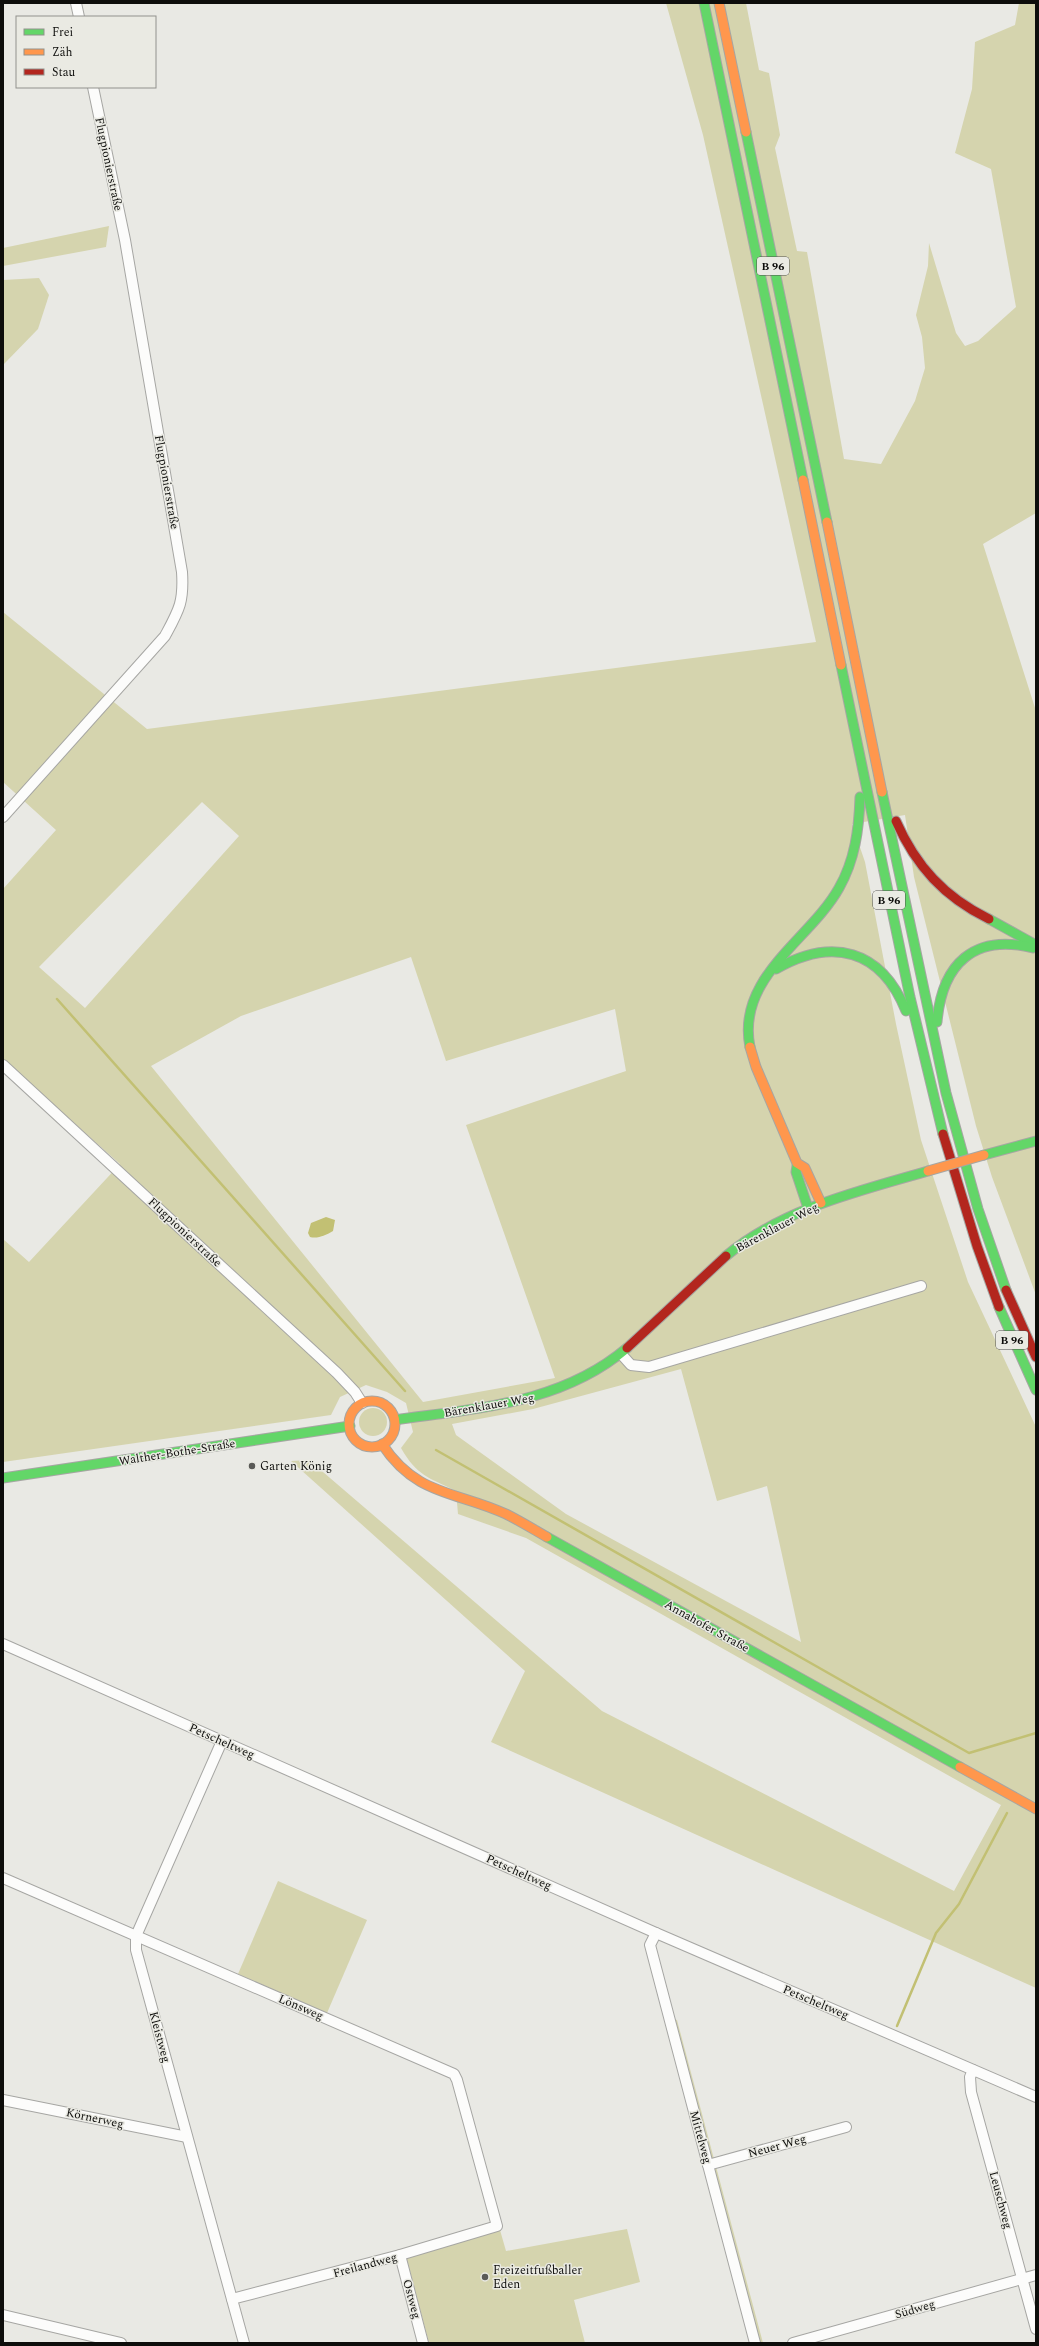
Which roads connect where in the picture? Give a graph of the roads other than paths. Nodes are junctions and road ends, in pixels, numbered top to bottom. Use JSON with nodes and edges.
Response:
{"nodes":[{"id":1,"x":76,"y":3,"type":"edge"},
{"id":2,"x":704,"y":3,"type":"edge"},
{"id":3,"x":719,"y":3,"type":"edge"},
{"id":4,"x":79,"y":16,"type":"edge"},
{"id":5,"x":93,"y":88,"type":"edge"},
{"id":6,"x":860,"y":760,"type":"junction"},
{"id":7,"x":879,"y":777,"type":"junction"},
{"id":8,"x":3,"y":817,"type":"edge"},
{"id":9,"x":1036,"y":945,"type":"edge"},
{"id":10,"x":1036,"y":949,"type":"edge"},
{"id":11,"x":769,"y":974,"type":"junction"},
{"id":12,"x":919,"y":1040,"type":"junction"},
{"id":13,"x":937,"y":1054,"type":"junction"},
{"id":14,"x":3,"y":1064,"type":"edge"},
{"id":15,"x":1036,"y":1141,"type":"edge"},
{"id":16,"x":797,"y":1163,"type":"junction"},
{"id":17,"x":821,"y":1203,"type":"junction"},
{"id":18,"x":808,"y":1208,"type":"junction"},
{"id":19,"x":921,"y":1286,"type":"dead end"},
{"id":20,"x":622,"y":1355,"type":"junction"},
{"id":21,"x":1036,"y":1357,"type":"edge"},
{"id":22,"x":1036,"y":1390,"type":"edge"},
{"id":23,"x":362,"y":1403,"type":"junction"},
{"id":24,"x":395,"y":1420,"type":"junction"},
{"id":25,"x":350,"y":1426,"type":"junction"},
{"id":26,"x":382,"y":1444,"type":"junction"},
{"id":27,"x":3,"y":1478,"type":"edge"},
{"id":28,"x":3,"y":1644,"type":"edge"},
{"id":29,"x":222,"y":1741,"type":"junction"},
{"id":30,"x":1036,"y":1809,"type":"edge"},
{"id":31,"x":3,"y":1878,"type":"edge"},
{"id":32,"x":656,"y":1932,"type":"junction"},
{"id":33,"x":136,"y":1936,"type":"junction"},
{"id":34,"x":973,"y":2070,"type":"junction"},
{"id":35,"x":1036,"y":2097,"type":"edge"},
{"id":36,"x":3,"y":2100,"type":"edge"},
{"id":37,"x":846,"y":2127,"type":"dead end"},
{"id":38,"x":187,"y":2137,"type":"junction"},
{"id":39,"x":708,"y":2165,"type":"junction"},
{"id":40,"x":497,"y":2226,"type":"joint"},
{"id":41,"x":400,"y":2255,"type":"junction"},
{"id":42,"x":1036,"y":2275,"type":"edge"},
{"id":43,"x":1023,"y":2279,"type":"junction"},
{"id":44,"x":232,"y":2300,"type":"junction"},
{"id":45,"x":3,"y":2315,"type":"edge"},
{"id":46,"x":1036,"y":2329,"type":"edge"},
{"id":47,"x":121,"y":2343,"type":"edge"},
{"id":48,"x":244,"y":2343,"type":"edge"},
{"id":49,"x":424,"y":2343,"type":"edge"},
{"id":50,"x":755,"y":2343,"type":"edge"},
{"id":51,"x":793,"y":2343,"type":"edge"}],
"edges":[{"from":1,"to":4,"type":"street"},
{"from":2,"to":6,"type":"main road","number":"B 96"},
{"from":3,"to":7,"type":"main road","number":"B 96"},
{"from":5,"to":8,"type":"street","name":"Flugpionierstraße"},
{"from":6,"to":11,"type":"main road"},
{"from":6,"to":12,"type":"main road","number":"B 96"},
{"from":7,"to":9,"type":"main road"},
{"from":7,"to":13,"type":"main road","number":"B 96"},
{"from":10,"to":13,"type":"main road"},
{"from":11,"to":12,"type":"main road"},
{"from":11,"to":16,"type":"main road"},
{"from":12,"to":22,"type":"main road","number":"B 96"},
{"from":13,"to":21,"type":"main road","number":"B 96"},
{"from":14,"to":23,"type":"street","name":"Flugpionierstraße"},
{"from":15,"to":17,"type":"main road","name":"Bärenklauer Weg","bridge":true},
{"from":16,"to":17,"type":"main road"},
{"from":16,"to":18,"type":"main road"},
{"from":17,"to":18,"type":"main road","name":"Bärenklauer Weg"},
{"from":18,"to":20,"type":"main road","name":"Bärenklauer Weg"},
{"from":19,"to":20,"type":"street"},
{"from":20,"to":24,"type":"main road","name":"Bärenklauer Weg"},
{"from":23,"to":24,"type":"main road"},
{"from":23,"to":25,"type":"main road"},
{"from":24,"to":26,"type":"main road"},
{"from":25,"to":26,"type":"main road"},
{"from":25,"to":27,"type":"main road","name":"Walther-Bothe-Straße"},
{"from":26,"to":30,"type":"main road","name":"Annahofer Straße"},
{"from":28,"to":29,"type":"street","name":"Petscheltweg"},
{"from":29,"to":32,"type":"street","name":"Petscheltweg"},
{"from":29,"to":33,"type":"street","name":"Kleistweg"},
{"from":31,"to":33,"type":"street","name":"Lönsweg"},
{"from":32,"to":34,"type":"street","name":"Petscheltweg"},
{"from":32,"to":39,"type":"street","name":"Mittelweg"},
{"from":33,"to":38,"type":"street","name":"Kleistweg"},
{"from":33,"to":40,"type":"street","name":"Lönsweg"},
{"from":34,"to":35,"type":"street","name":"Petscheltweg"},
{"from":34,"to":43,"type":"street","name":"Leuschweg"},
{"from":36,"to":38,"type":"street","name":"Körnerweg"},
{"from":37,"to":39,"type":"street","name":"Neuer Weg"},
{"from":38,"to":44,"type":"street","name":"Kleistweg"},
{"from":39,"to":50,"type":"street","name":"Mittelweg"},
{"from":40,"to":41,"type":"street","name":"Freilandweg"},
{"from":41,"to":44,"type":"street","name":"Freilandweg"},
{"from":41,"to":49,"type":"street","name":"Ostweg"},
{"from":42,"to":43,"type":"street","name":"Südweg"},
{"from":43,"to":46,"type":"street","name":"Leuschweg"},
{"from":43,"to":51,"type":"street","name":"Südweg"},
{"from":44,"to":48,"type":"street","name":"Kleistweg"},
{"from":45,"to":47,"type":"street"}]}
